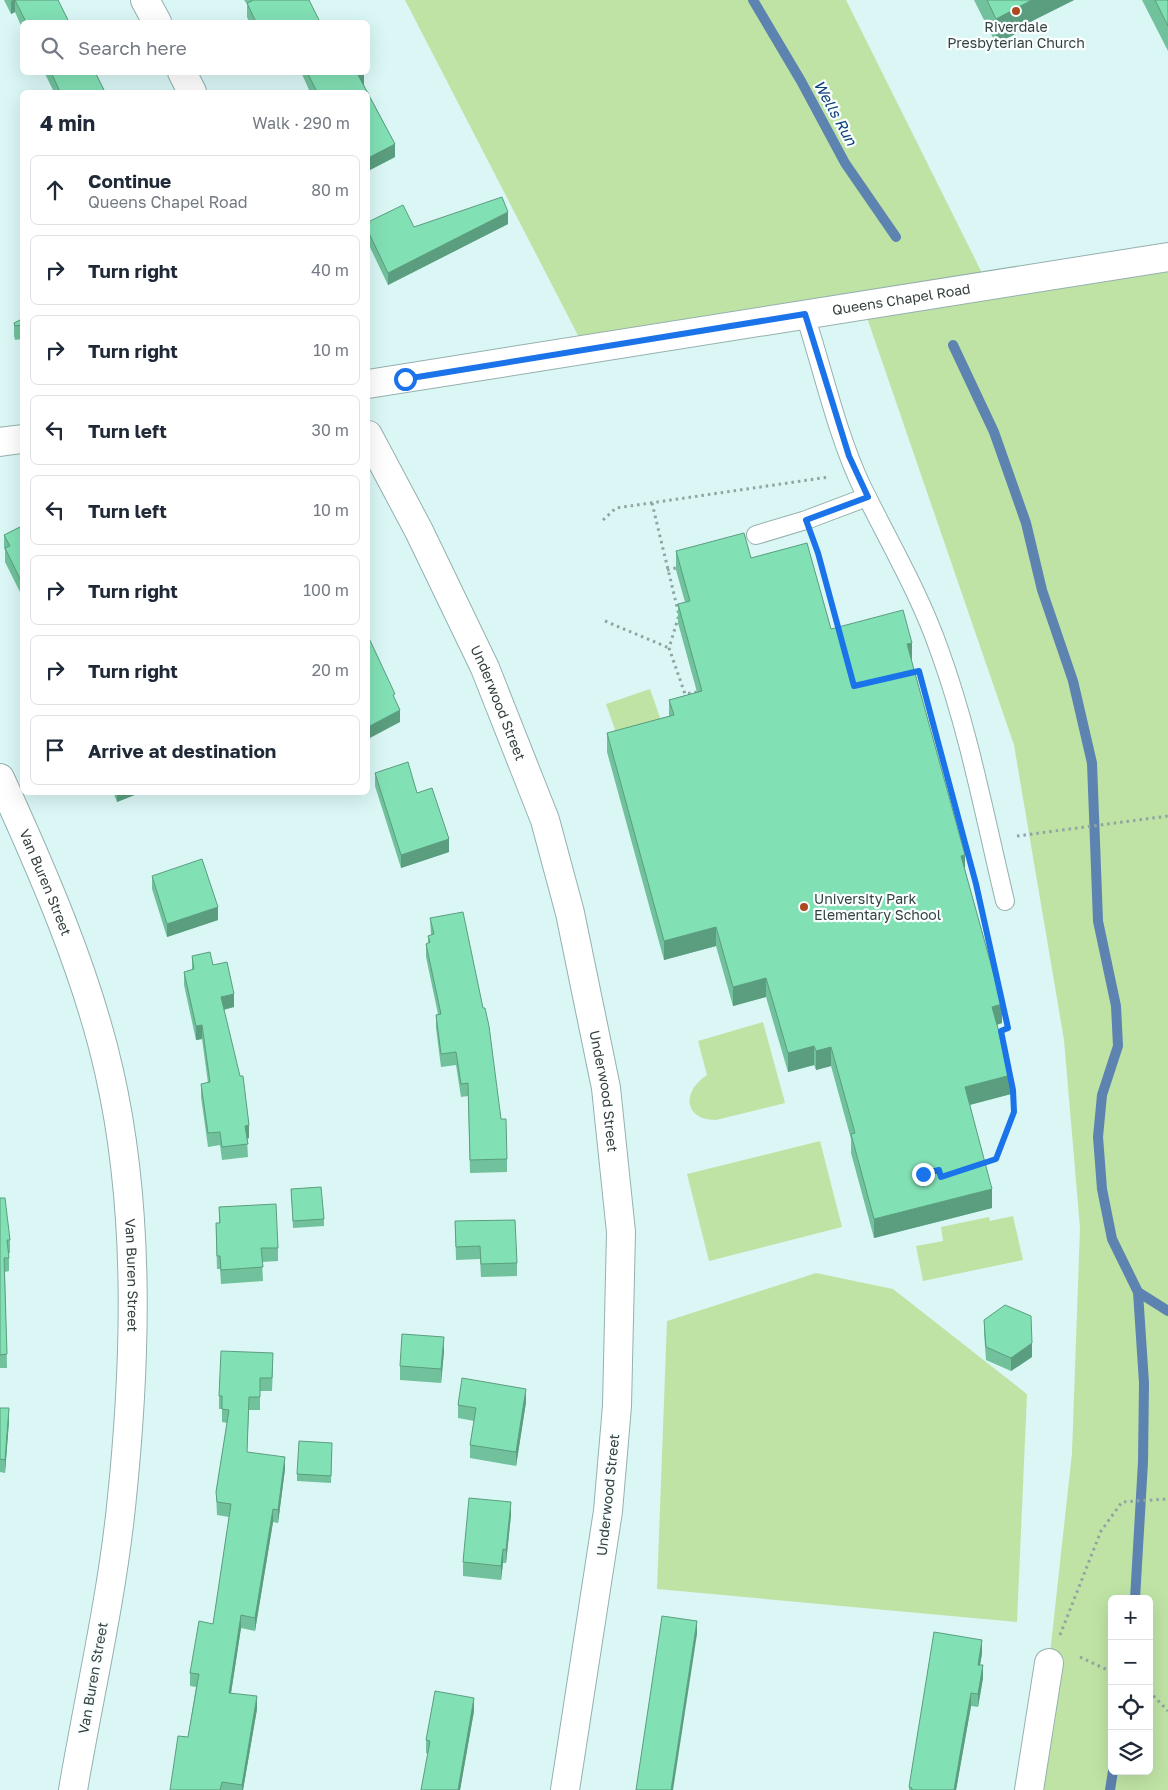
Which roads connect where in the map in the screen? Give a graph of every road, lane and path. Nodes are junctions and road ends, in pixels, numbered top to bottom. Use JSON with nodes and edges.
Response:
{"nodes":[{"id":1,"x":145,"y":0,"type":"edge"},
{"id":2,"x":156,"y":20,"type":"edge"},
{"id":3,"x":184,"y":75,"type":"edge"},
{"id":4,"x":191,"y":90,"type":"edge"},
{"id":5,"x":1168,"y":256,"type":"edge"},
{"id":6,"x":805,"y":314,"type":"junction"},
{"id":7,"x":370,"y":384,"type":"edge"},
{"id":8,"x":20,"y":439,"type":"edge"},
{"id":9,"x":370,"y":439,"type":"edge"},
{"id":10,"x":0,"y":442,"type":"edge"},
{"id":11,"x":856,"y":474,"type":"junction"},
{"id":12,"x":868,"y":497,"type":"junction"},
{"id":13,"x":652,"y":503,"type":"junction"},
{"id":14,"x":602,"y":520,"type":"dead end"},
{"id":15,"x":806,"y":520,"type":"junction"},
{"id":16,"x":756,"y":535,"type":"dead end"},
{"id":17,"x":605,"y":621,"type":"dead end"},
{"id":18,"x":841,"y":639,"type":"edge"},
{"id":19,"x":669,"y":648,"type":"junction"},
{"id":20,"x":697,"y":692,"type":"edge"},
{"id":21,"x":0,"y":778,"type":"edge"},
{"id":22,"x":1168,"y":816,"type":"edge"},
{"id":23,"x":991,"y":839,"type":"junction"},
{"id":24,"x":1005,"y":901,"type":"dead end"},
{"id":25,"x":982,"y":913,"type":"dead end"},
{"id":26,"x":978,"y":1165,"type":"edge"},
{"id":27,"x":1168,"y":1499,"type":"edge"},
{"id":28,"x":1048,"y":1663,"type":"joint"},
{"id":29,"x":1153,"y":1695,"type":"edge"},
{"id":30,"x":1168,"y":1712,"type":"edge"},
{"id":31,"x":73,"y":1790,"type":"edge"},
{"id":32,"x":565,"y":1790,"type":"edge"},
{"id":33,"x":1029,"y":1790,"type":"edge"}],
"edges":[{"from":1,"to":2,"type":"street"},
{"from":3,"to":4,"type":"street"},
{"from":5,"to":6,"type":"street","name":"Queens Chapel Road"},
{"from":6,"to":7,"type":"street","name":"Queens Chapel Road"},
{"from":6,"to":11,"type":"lane"},
{"from":8,"to":10,"type":"street"},
{"from":9,"to":32,"type":"street","name":"Underwood Street"},
{"from":11,"to":12,"type":"lane"},
{"from":11,"to":13,"type":"path"},
{"from":12,"to":15,"type":"lane"},
{"from":12,"to":23,"type":"lane"},
{"from":13,"to":14,"type":"path"},
{"from":13,"to":19,"type":"path"},
{"from":15,"to":16,"type":"lane"},
{"from":15,"to":18,"type":"path"},
{"from":17,"to":19,"type":"path"},
{"from":19,"to":20,"type":"path"},
{"from":21,"to":31,"type":"street","name":"Van Buren Street"},
{"from":22,"to":23,"type":"path"},
{"from":23,"to":24,"type":"lane"},
{"from":25,"to":26,"type":"path"},
{"from":27,"to":28,"type":"path"},
{"from":28,"to":33,"type":"street"},
{"from":29,"to":30,"type":"path"}]}
